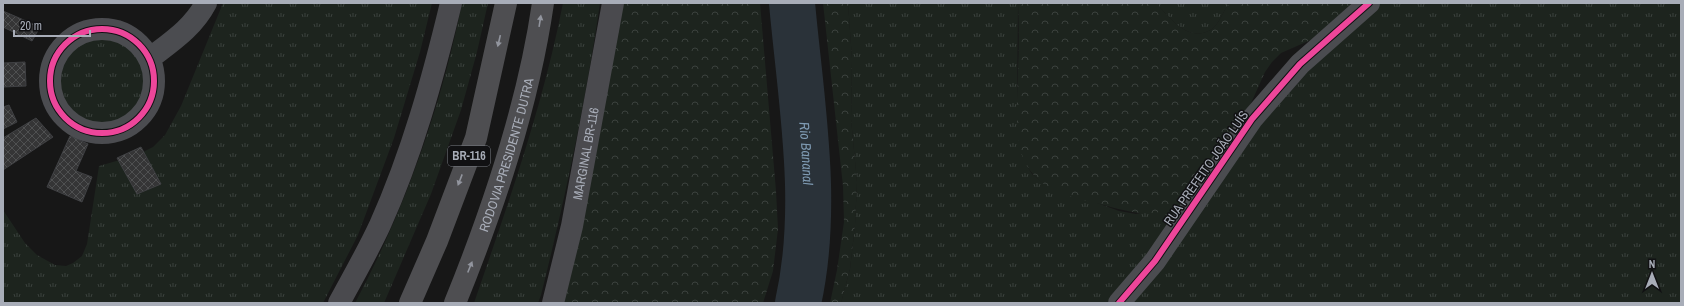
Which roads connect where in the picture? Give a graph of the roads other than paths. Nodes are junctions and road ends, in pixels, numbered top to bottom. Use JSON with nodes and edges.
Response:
{"nodes":[{"id":1,"x":206,"y":3,"type":"edge"},
{"id":2,"x":451,"y":3,"type":"edge"},
{"id":3,"x":506,"y":3,"type":"edge"},
{"id":4,"x":543,"y":3,"type":"edge"},
{"id":5,"x":613,"y":3,"type":"edge"},
{"id":6,"x":1369,"y":3,"type":"edge"},
{"id":7,"x":149,"y":59,"type":"junction"},
{"id":8,"x":340,"y":303,"type":"edge"},
{"id":9,"x":410,"y":303,"type":"edge"},
{"id":10,"x":455,"y":303,"type":"edge"},
{"id":11,"x":553,"y":303,"type":"edge"},
{"id":12,"x":1120,"y":303,"type":"edge"}],
"edges":[{"from":1,"to":7,"type":"street"},
{"from":2,"to":8,"type":"main road"},
{"from":3,"to":9,"type":"highway","number":"BR-116","one_way":true},
{"from":10,"to":4,"type":"highway","name":"RODOVIA PRESIDENTE DUTRA","number":"BR-116","one_way":true},
{"from":5,"to":11,"type":"main road","name":"MARGINAL BR-116"},
{"from":6,"to":12,"type":"street","name":"RUA PREFEITO JOÃO LUÍS"},
{"from":7,"to":7,"type":"street"}]}
